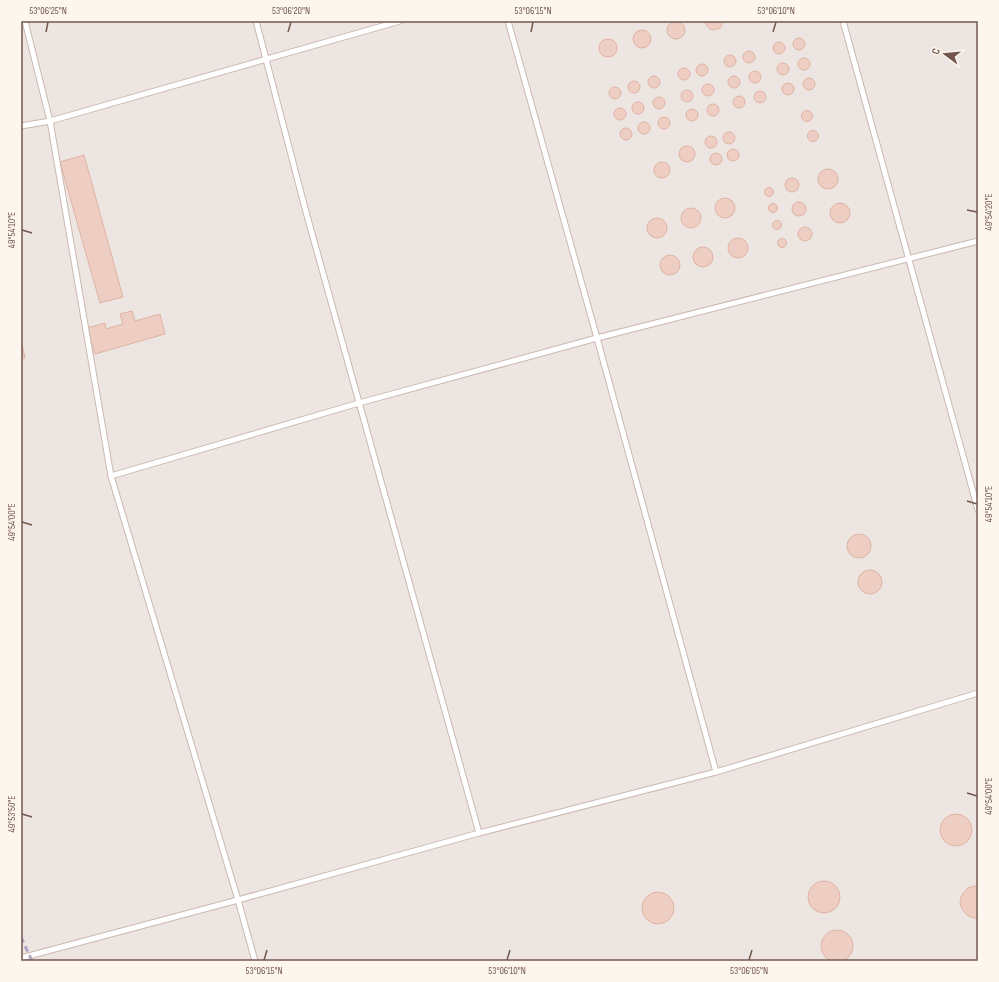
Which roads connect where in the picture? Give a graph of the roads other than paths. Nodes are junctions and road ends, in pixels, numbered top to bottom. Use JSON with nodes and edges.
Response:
{"nodes":[{"id":1,"x":25,"y":21,"type":"edge"},
{"id":2,"x":256,"y":21,"type":"edge"},
{"id":3,"x":400,"y":21,"type":"edge"},
{"id":4,"x":508,"y":21,"type":"edge"},
{"id":5,"x":843,"y":21,"type":"edge"},
{"id":6,"x":267,"y":59,"type":"junction"},
{"id":7,"x":50,"y":121,"type":"junction"},
{"id":8,"x":21,"y":126,"type":"edge"},
{"id":9,"x":978,"y":241,"type":"edge"},
{"id":10,"x":909,"y":259,"type":"junction"},
{"id":11,"x":597,"y":338,"type":"junction"},
{"id":12,"x":359,"y":403,"type":"junction"},
{"id":13,"x":111,"y":476,"type":"junction"},
{"id":14,"x":978,"y":510,"type":"edge"},
{"id":15,"x":978,"y":693,"type":"edge"},
{"id":16,"x":716,"y":772,"type":"junction"},
{"id":17,"x":479,"y":833,"type":"junction"},
{"id":18,"x":238,"y":900,"type":"junction"},
{"id":19,"x":21,"y":958,"type":"edge"},
{"id":20,"x":255,"y":961,"type":"edge"}],
"edges":[{"from":1,"to":7,"type":"lane"},
{"from":2,"to":6,"type":"lane"},
{"from":3,"to":6,"type":"lane"},
{"from":4,"to":11,"type":"lane"},
{"from":5,"to":10,"type":"lane"},
{"from":6,"to":7,"type":"lane"},
{"from":6,"to":12,"type":"lane"},
{"from":7,"to":8,"type":"lane"},
{"from":7,"to":13,"type":"lane"},
{"from":9,"to":10,"type":"lane"},
{"from":10,"to":11,"type":"lane"},
{"from":10,"to":14,"type":"lane"},
{"from":11,"to":12,"type":"lane"},
{"from":11,"to":16,"type":"lane"},
{"from":12,"to":13,"type":"lane"},
{"from":12,"to":17,"type":"lane"},
{"from":13,"to":18,"type":"lane"},
{"from":15,"to":16,"type":"lane"},
{"from":16,"to":17,"type":"lane"},
{"from":17,"to":18,"type":"lane"},
{"from":18,"to":19,"type":"lane"},
{"from":18,"to":20,"type":"lane"}]}
